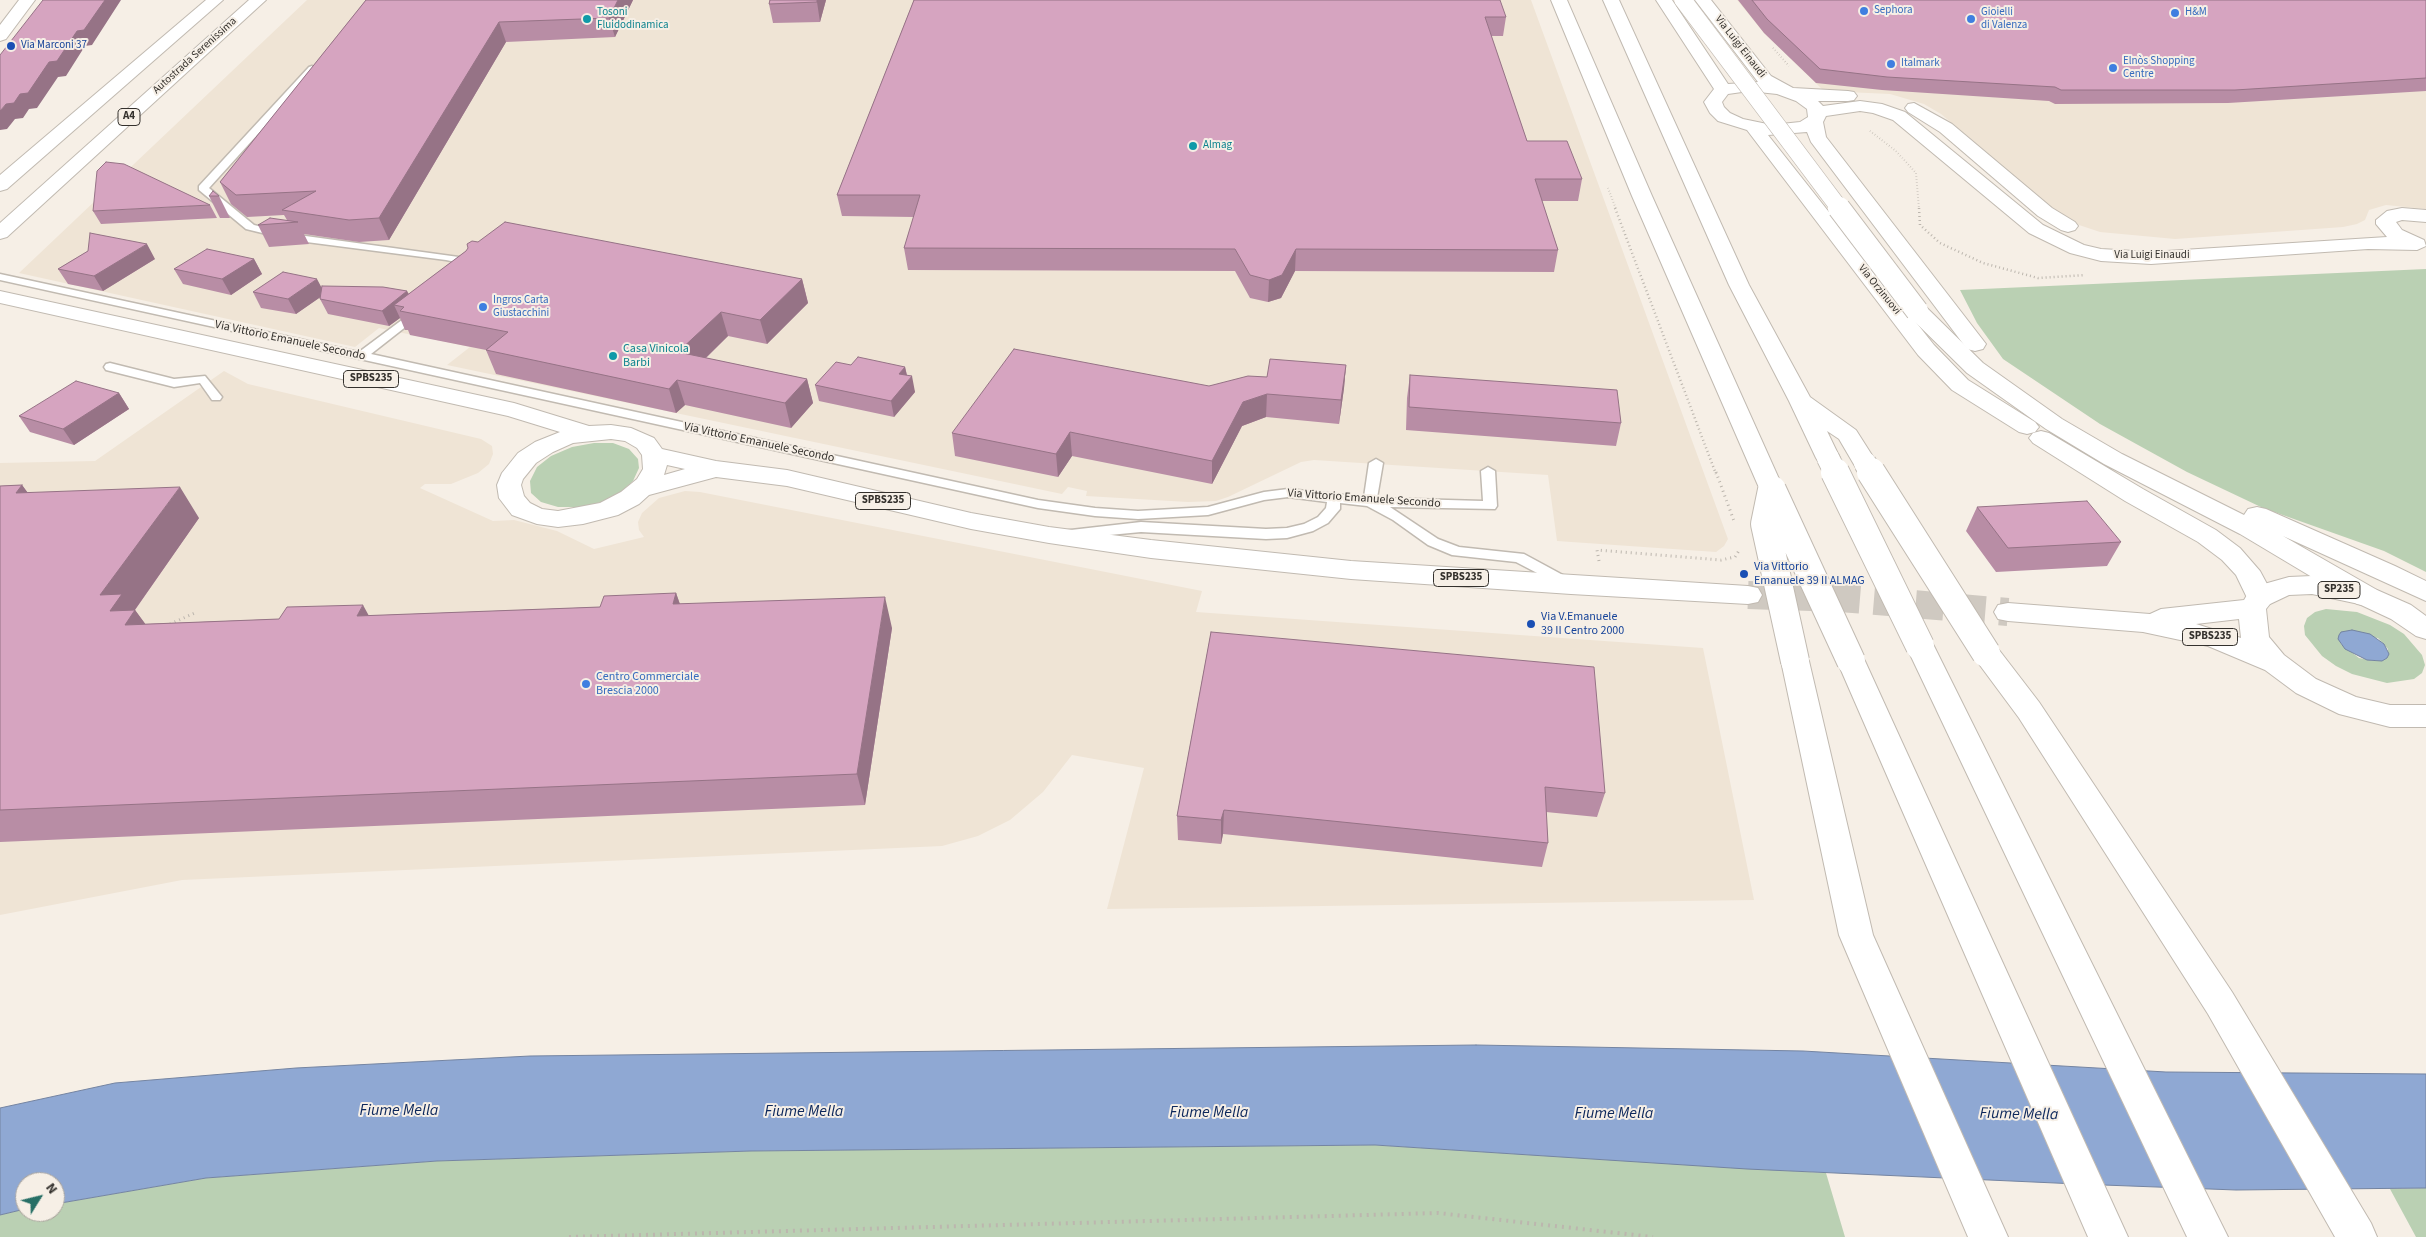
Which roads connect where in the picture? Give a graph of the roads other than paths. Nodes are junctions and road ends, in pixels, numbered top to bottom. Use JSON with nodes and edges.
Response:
{"nodes":[{"id":1,"x":27,"y":0,"type":"edge"},
{"id":2,"x":214,"y":0,"type":"edge"},
{"id":3,"x":258,"y":0,"type":"edge"},
{"id":4,"x":1559,"y":0,"type":"edge"},
{"id":5,"x":1611,"y":0,"type":"edge"},
{"id":6,"x":1664,"y":0,"type":"edge"},
{"id":7,"x":1683,"y":0,"type":"edge"},
{"id":8,"x":1704,"y":0,"type":"edge"},
{"id":9,"x":5,"y":22,"type":"edge"},
{"id":10,"x":0,"y":36,"type":"edge"},
{"id":11,"x":323,"y":58,"type":"edge"},
{"id":12,"x":1723,"y":90,"type":"junction"},
{"id":13,"x":1786,"y":91,"type":"junction"},
{"id":14,"x":1816,"y":117,"type":"junction"},
{"id":15,"x":1754,"y":128,"type":"junction"},
{"id":16,"x":0,"y":185,"type":"edge"},
{"id":17,"x":2426,"y":216,"type":"edge"},
{"id":18,"x":2386,"y":224,"type":"junction"},
{"id":19,"x":0,"y":233,"type":"edge"},
{"id":20,"x":2420,"y":245,"type":"edge"},
{"id":21,"x":0,"y":277,"type":"edge"},
{"id":22,"x":463,"y":277,"type":"edge"},
{"id":23,"x":0,"y":297,"type":"edge"},
{"id":24,"x":426,"y":306,"type":"edge"},
{"id":25,"x":1976,"y":344,"type":"junction"},
{"id":26,"x":361,"y":356,"type":"junction"},
{"id":27,"x":110,"y":367,"type":"dead end"},
{"id":28,"x":1975,"y":368,"type":"junction"},
{"id":29,"x":216,"y":397,"type":"dead end"},
{"id":30,"x":1801,"y":400,"type":"junction"},
{"id":31,"x":2018,"y":401,"type":"junction"},
{"id":32,"x":514,"y":410,"type":"junction"},
{"id":33,"x":2027,"y":427,"type":"junction"},
{"id":34,"x":587,"y":433,"type":"junction"},
{"id":35,"x":654,"y":455,"type":"junction"},
{"id":36,"x":527,"y":458,"type":"junction"},
{"id":37,"x":1376,"y":463,"type":"dead end"},
{"id":38,"x":716,"y":469,"type":"junction"},
{"id":39,"x":1488,"y":471,"type":"dead end"},
{"id":40,"x":641,"y":489,"type":"junction"},
{"id":41,"x":1772,"y":490,"type":"junction"},
{"id":42,"x":1334,"y":497,"type":"junction"},
{"id":43,"x":1370,"y":502,"type":"junction"},
{"id":44,"x":1049,"y":535,"type":"junction"},
{"id":45,"x":1571,"y":586,"type":"junction"},
{"id":46,"x":2426,"y":592,"type":"edge"},
{"id":47,"x":1748,"y":594,"type":"tunnel mouth"},
{"id":48,"x":2367,"y":597,"type":"junction"},
{"id":49,"x":2256,"y":602,"type":"junction"},
{"id":50,"x":2008,"y":612,"type":"tunnel mouth"},
{"id":51,"x":2143,"y":622,"type":"junction"},
{"id":52,"x":2426,"y":628,"type":"edge"},
{"id":53,"x":2274,"y":662,"type":"junction"},
{"id":54,"x":2426,"y":716,"type":"edge"},
{"id":55,"x":1988,"y":1237,"type":"edge"},
{"id":56,"x":2108,"y":1237,"type":"edge"},
{"id":57,"x":2208,"y":1237,"type":"edge"},
{"id":58,"x":2357,"y":1237,"type":"edge"}],
"edges":[{"from":1,"to":9,"type":"main road"},
{"from":2,"to":16,"type":"main road"},
{"from":3,"to":19,"type":"main road","name":"Autostrada Serenissima","number":"A4"},
{"from":4,"to":41,"type":"main road"},
{"from":5,"to":30,"type":"main road"},
{"from":6,"to":12,"type":"main road"},
{"from":7,"to":28,"type":"main road","bridge":true},
{"from":8,"to":13,"type":"main road","name":"Via Luigi Einaudi"},
{"from":9,"to":10,"type":"main road"},
{"from":11,"to":22,"type":"lane"},
{"from":12,"to":13,"type":"main road","name":"Via Luigi Einaudi"},
{"from":12,"to":15,"type":"main road","name":"Via Luigi Einaudi"},
{"from":13,"to":14,"type":"main road","name":"Via Luigi Einaudi"},
{"from":13,"to":18,"type":"main road","name":"Via Luigi Einaudi"},
{"from":14,"to":15,"type":"main road","name":"Via Luigi Einaudi"},
{"from":14,"to":20,"type":"main road","name":"Via Luigi Einaudi"},
{"from":14,"to":25,"type":"main road","name":"Via Luigi Einaudi"},
{"from":15,"to":33,"type":"main road","name":"Via Orzinuovi"},
{"from":17,"to":18,"type":"main road","name":"Via Luigi Einaudi"},
{"from":18,"to":20,"type":"main road","name":"Via Luigi Einaudi"},
{"from":21,"to":26,"type":"lane","name":"Via Vittorio Emanuele Secondo"},
{"from":23,"to":32,"type":"main road","name":"Via Vittorio Emanuele Secondo","number":"SPBS235"},
{"from":24,"to":26,"type":"lane"},
{"from":25,"to":31,"type":"main road","name":"Via Luigi Einaudi"},
{"from":25,"to":46,"type":"main road","name":"Via Luigi Einaudi"},
{"from":26,"to":42,"type":"lane","name":"Via Vittorio Emanuele Secondo"},
{"from":27,"to":29,"type":"lane"},
{"from":28,"to":31,"type":"main road"},
{"from":28,"to":33,"type":"main road","name":"Via Orzinuovi"},
{"from":30,"to":57,"type":"main road","bridge":true},
{"from":30,"to":58,"type":"main road","bridge":true},
{"from":31,"to":48,"type":"main road"},
{"from":32,"to":34,"type":"main road","name":"Via Vittorio Emanuele Secondo","number":"SPBS235"},
{"from":32,"to":36,"type":"main road"},
{"from":33,"to":49,"type":"main road","name":"Via Orzinuovi"},
{"from":34,"to":35,"type":"main road","name":"Via Vittorio Emanuele Secondo","number":"SPBS235"},
{"from":34,"to":36,"type":"main road","name":"Via Vittorio Emanuele Secondo","number":"SPBS235"},
{"from":35,"to":38,"type":"main road","name":"Via Vittorio Emanuele Secondo","number":"SPBS235"},
{"from":35,"to":40,"type":"main road","name":"Via Vittorio Emanuele Secondo","number":"SPBS235"},
{"from":36,"to":40,"type":"main road","name":"Via Vittorio Emanuele Secondo","number":"SPBS235"},
{"from":37,"to":43,"type":"lane"},
{"from":38,"to":40,"type":"main road","name":"Via Vittorio Emanuele Secondo","number":"SPBS235"},
{"from":38,"to":44,"type":"main road","name":"Via Vittorio Emanuele Secondo","number":"SPBS235"},
{"from":39,"to":43,"type":"lane","name":"Via Vittorio Emanuele Secondo"},
{"from":41,"to":55,"type":"main road","bridge":true},
{"from":41,"to":56,"type":"main road","bridge":true},
{"from":42,"to":43,"type":"lane","name":"Via Vittorio Emanuele Secondo"},
{"from":42,"to":44,"type":"lane"},
{"from":43,"to":45,"type":"lane"},
{"from":44,"to":45,"type":"main road","name":"Via Vittorio Emanuele Secondo","number":"SPBS235"},
{"from":45,"to":47,"type":"main road","name":"Via Vittorio Emanuele Secondo","number":"SPBS235"},
{"from":48,"to":49,"type":"main road","number":"SP235"},
{"from":48,"to":52,"type":"main road","number":"SP235"},
{"from":49,"to":51,"type":"main road","number":"SPBS235"},
{"from":49,"to":53,"type":"main road"},
{"from":50,"to":51,"type":"main road","number":"SPBS235"},
{"from":51,"to":53,"type":"main road","number":"SPBS235"},
{"from":53,"to":54,"type":"main road"}]}
